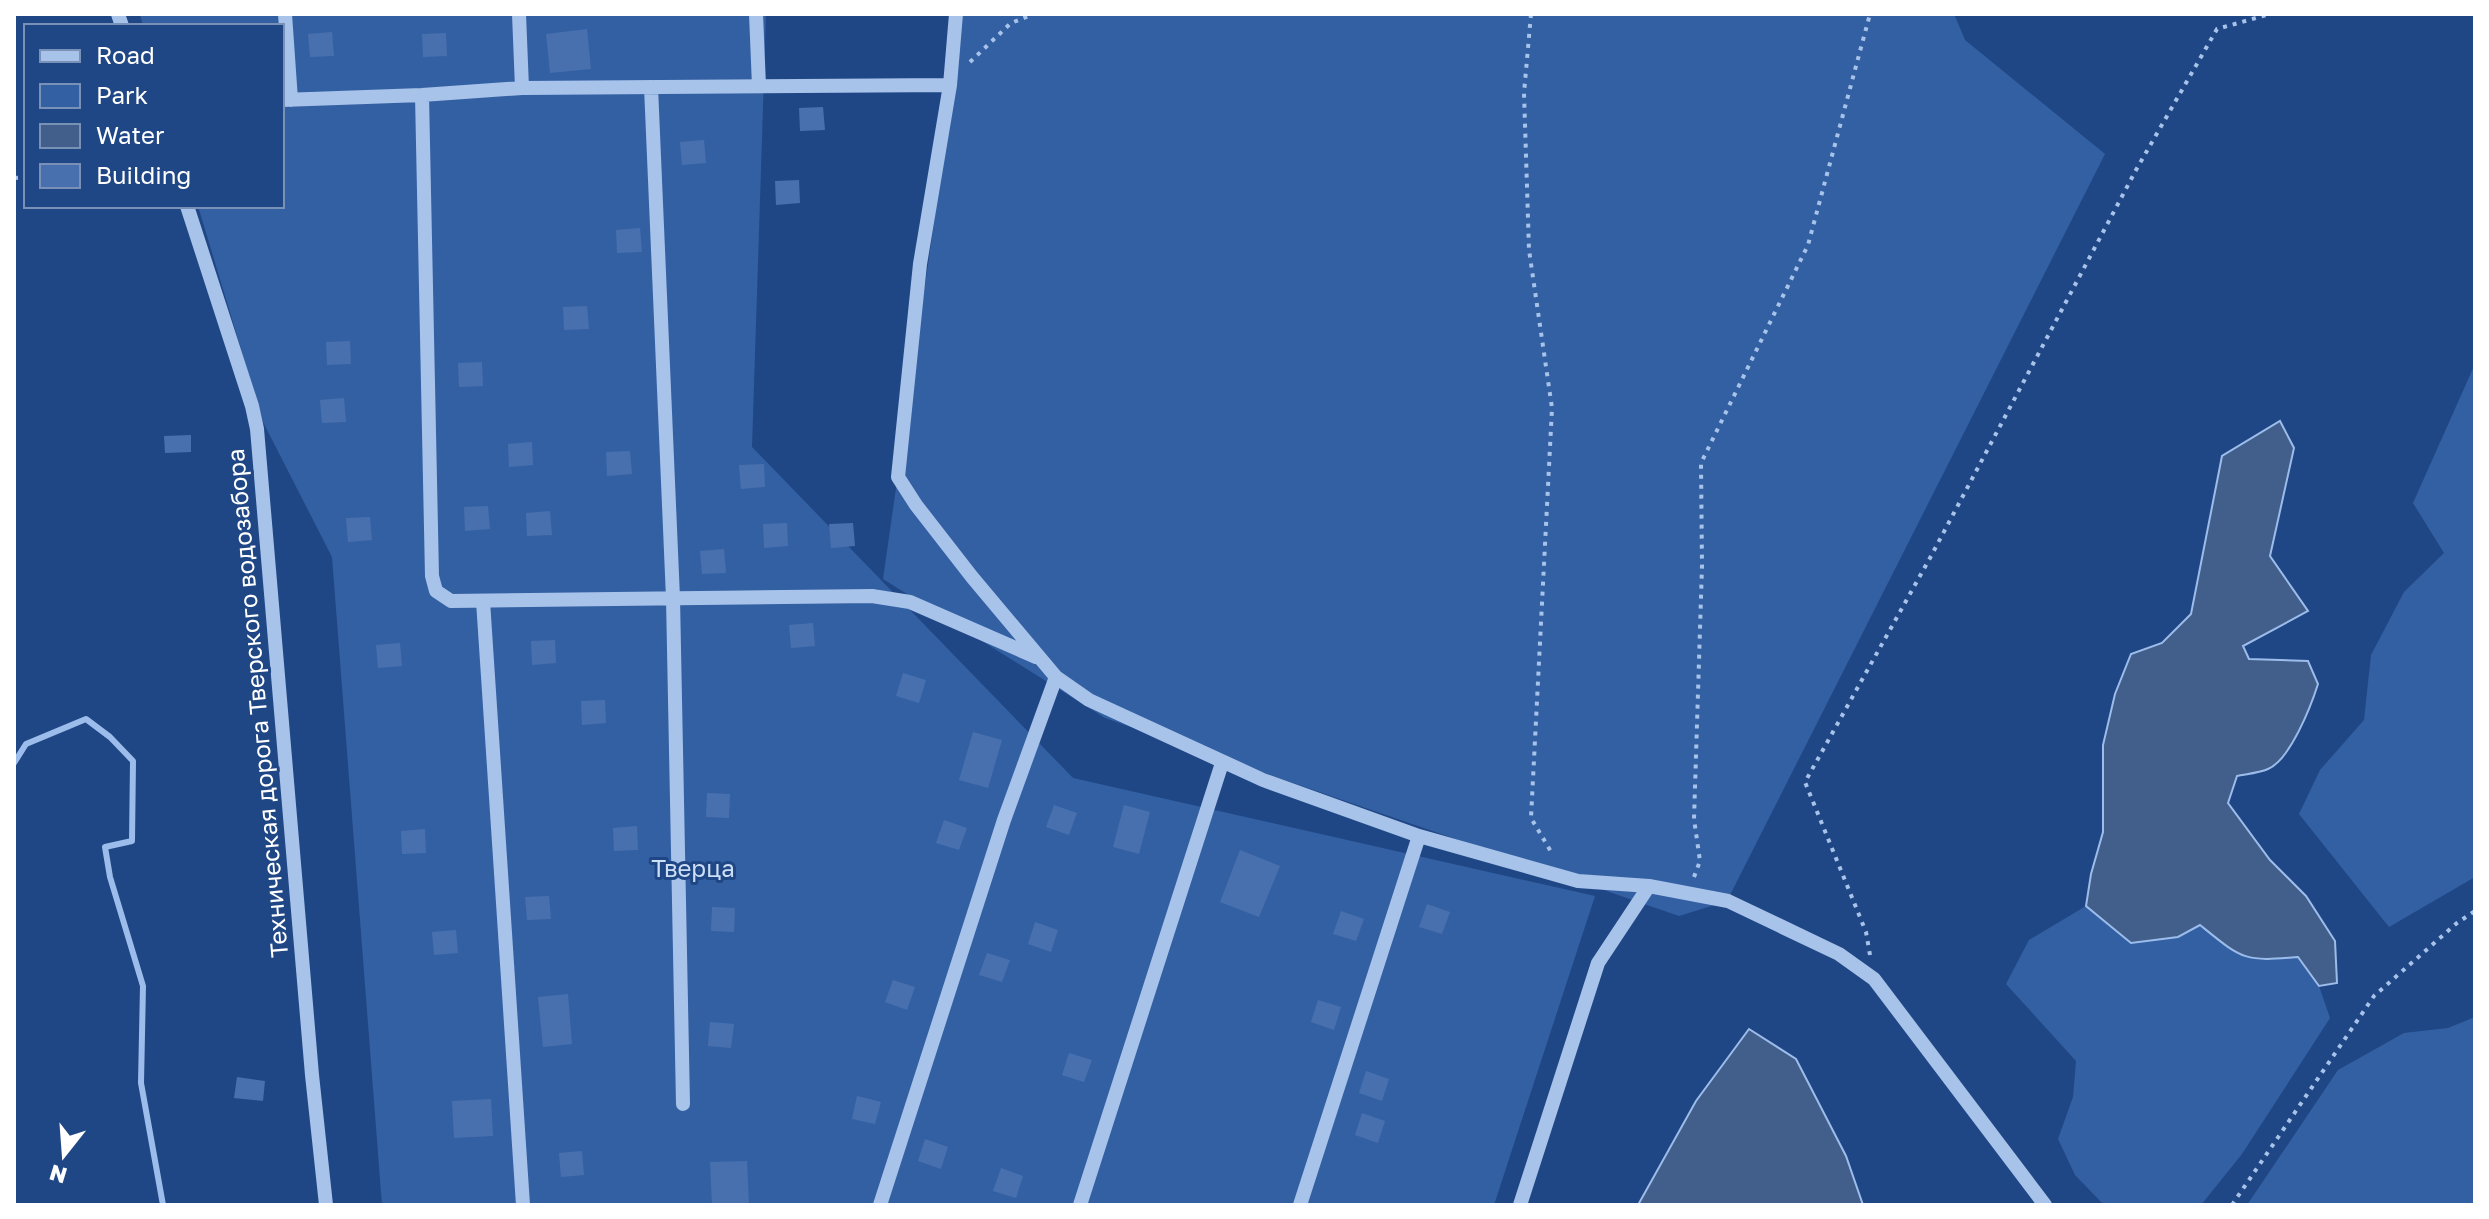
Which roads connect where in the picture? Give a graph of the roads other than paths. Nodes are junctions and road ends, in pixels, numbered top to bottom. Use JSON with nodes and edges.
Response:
{"nodes":[{"id":1,"x":285,"y":14,"type":"edge"},
{"id":2,"x":519,"y":14,"type":"edge"},
{"id":3,"x":756,"y":14,"type":"edge"},
{"id":4,"x":956,"y":14,"type":"edge"},
{"id":5,"x":950,"y":85,"type":"junction"},
{"id":6,"x":759,"y":86,"type":"junction"},
{"id":7,"x":651,"y":87,"type":"junction"},
{"id":8,"x":522,"y":88,"type":"junction"},
{"id":9,"x":422,"y":95,"type":"junction"},
{"id":10,"x":286,"y":100,"type":"edge"},
{"id":11,"x":188,"y":208,"type":"edge"},
{"id":12,"x":673,"y":598,"type":"junction"},
{"id":13,"x":483,"y":601,"type":"junction"},
{"id":14,"x":1041,"y":659,"type":"junction"},
{"id":15,"x":1056,"y":677,"type":"junction"},
{"id":16,"x":1222,"y":763,"type":"junction"},
{"id":17,"x":1419,"y":836,"type":"junction"},
{"id":18,"x":1649,"y":886,"type":"junction"},
{"id":19,"x":683,"y":1104,"type":"dead end"},
{"id":20,"x":326,"y":1205,"type":"edge"},
{"id":21,"x":523,"y":1205,"type":"edge"},
{"id":22,"x":880,"y":1205,"type":"edge"},
{"id":23,"x":1080,"y":1205,"type":"edge"},
{"id":24,"x":1300,"y":1205,"type":"edge"},
{"id":25,"x":1520,"y":1205,"type":"edge"},
{"id":26,"x":2045,"y":1205,"type":"edge"}],
"edges":[{"from":1,"to":10,"type":"street"},
{"from":2,"to":8,"type":"street"},
{"from":3,"to":6,"type":"street"},
{"from":4,"to":5,"type":"street"},
{"from":5,"to":6,"type":"street"},
{"from":5,"to":14,"type":"street"},
{"from":6,"to":7,"type":"street"},
{"from":7,"to":8,"type":"street"},
{"from":7,"to":12,"type":"street"},
{"from":8,"to":9,"type":"street"},
{"from":9,"to":10,"type":"street"},
{"from":9,"to":13,"type":"street"},
{"from":11,"to":20,"type":"street","name":"Техническая дорога Тверского водозабора"},
{"from":12,"to":13,"type":"street"},
{"from":12,"to":14,"type":"street"},
{"from":12,"to":19,"type":"street"},
{"from":13,"to":21,"type":"street"},
{"from":14,"to":15,"type":"street"},
{"from":15,"to":16,"type":"street"},
{"from":15,"to":22,"type":"street"},
{"from":16,"to":17,"type":"street"},
{"from":16,"to":23,"type":"street"},
{"from":17,"to":18,"type":"street"},
{"from":17,"to":24,"type":"street"},
{"from":18,"to":25,"type":"street"},
{"from":18,"to":26,"type":"street"}]}
